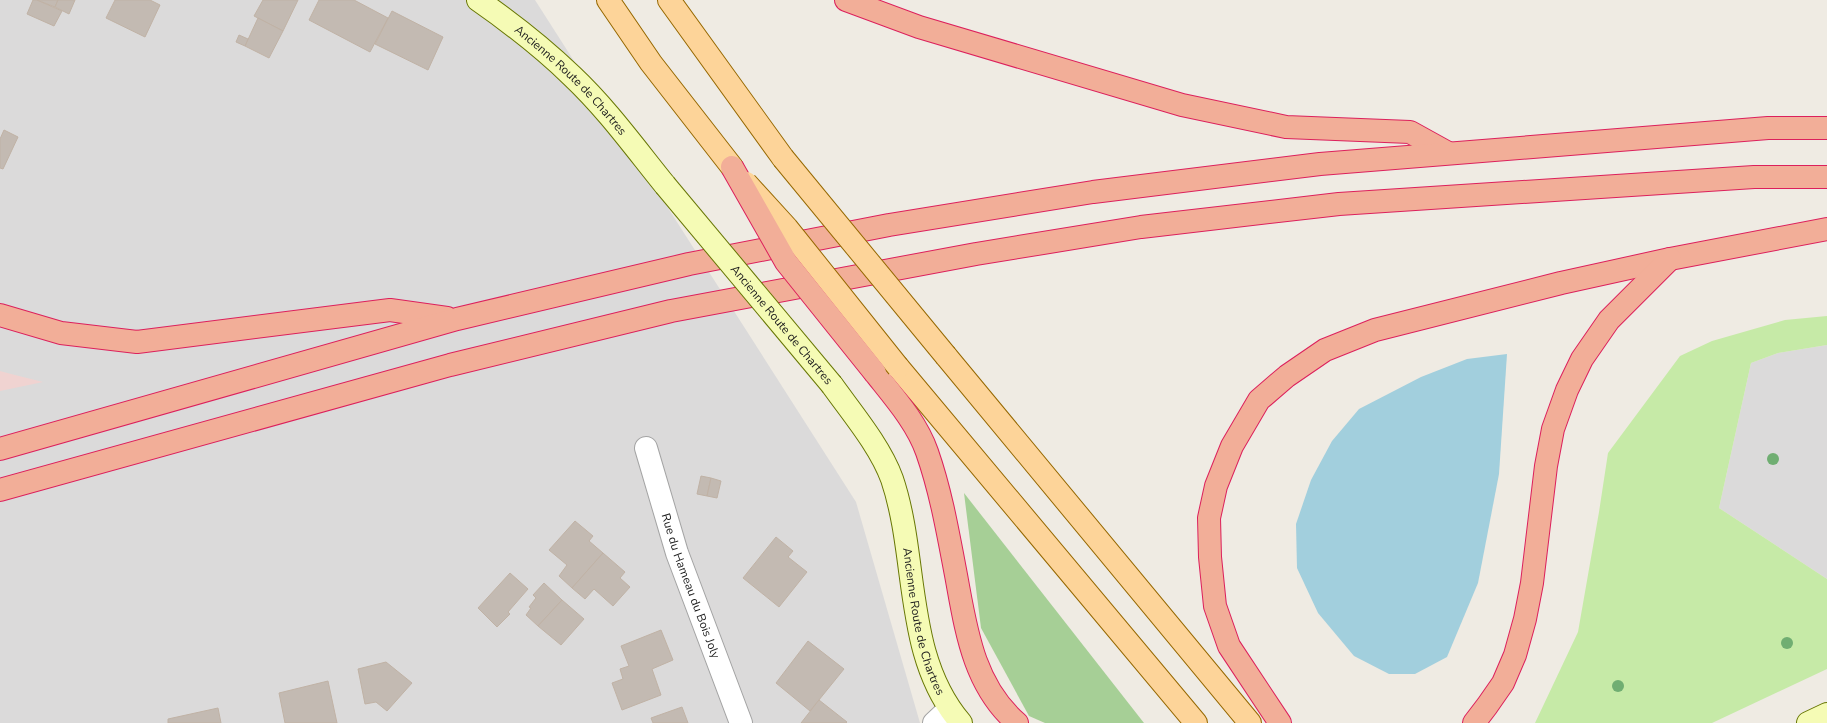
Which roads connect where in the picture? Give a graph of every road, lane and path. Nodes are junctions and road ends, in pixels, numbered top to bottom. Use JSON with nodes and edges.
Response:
{"nodes":[{"id":1,"x":478,"y":0,"type":"edge"},
{"id":2,"x":608,"y":0,"type":"edge"},
{"id":3,"x":669,"y":0,"type":"edge"},
{"id":4,"x":846,"y":0,"type":"edge"},
{"id":5,"x":1827,"y":128,"type":"edge"},
{"id":6,"x":1448,"y":153,"type":"junction"},
{"id":7,"x":732,"y":167,"type":"junction"},
{"id":8,"x":1827,"y":177,"type":"edge"},
{"id":9,"x":1827,"y":229,"type":"edge"},
{"id":10,"x":1670,"y":259,"type":"junction"},
{"id":11,"x":0,"y":315,"type":"edge"},
{"id":12,"x":457,"y":319,"type":"junction"},
{"id":13,"x":646,"y":448,"type":"dead end"},
{"id":14,"x":0,"y":449,"type":"edge"},
{"id":15,"x":0,"y":490,"type":"edge"},
{"id":16,"x":1827,"y":714,"type":"edge"},
{"id":17,"x":948,"y":718,"type":"edge"},
{"id":18,"x":1192,"y":719,"type":"edge"},
{"id":19,"x":1247,"y":720,"type":"edge"},
{"id":20,"x":1278,"y":720,"type":"edge"},
{"id":21,"x":741,"y":723,"type":"edge"},
{"id":22,"x":1016,"y":723,"type":"edge"},
{"id":23,"x":1474,"y":723,"type":"edge"},
{"id":24,"x":1808,"y":723,"type":"edge"}],
"edges":[{"from":1,"to":17,"type":"main road","name":"Ancienne Route de Chartres","bridge":true},
{"from":2,"to":7,"type":"main road"},
{"from":3,"to":19,"type":"main road","bridge":true},
{"from":4,"to":6,"type":"highway"},
{"from":5,"to":6,"type":"highway"},
{"from":6,"to":12,"type":"highway"},
{"from":7,"to":18,"type":"main road","bridge":true},
{"from":7,"to":22,"type":"highway","bridge":true},
{"from":8,"to":15,"type":"highway"},
{"from":9,"to":10,"type":"highway"},
{"from":10,"to":20,"type":"highway"},
{"from":10,"to":23,"type":"highway"},
{"from":11,"to":12,"type":"highway"},
{"from":12,"to":14,"type":"highway"},
{"from":13,"to":21,"type":"street","name":"Rue du Hameau du Bois Joly"},
{"from":16,"to":24,"type":"main road"}]}
